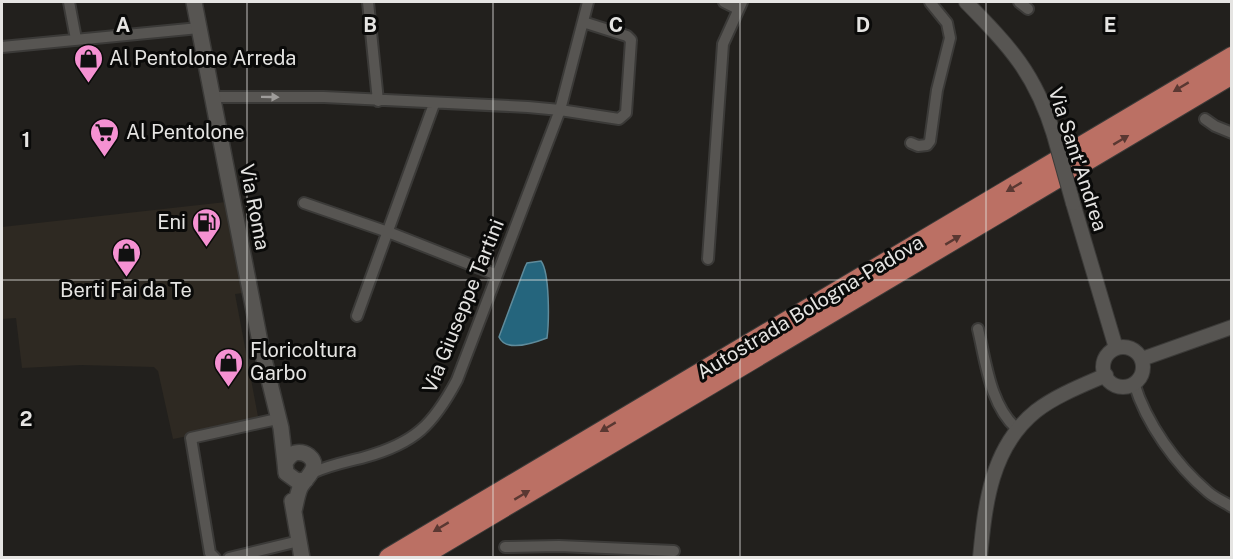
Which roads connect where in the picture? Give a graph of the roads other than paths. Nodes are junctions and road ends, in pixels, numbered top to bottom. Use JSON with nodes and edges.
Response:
{"nodes":[{"id":1,"x":69,"y":2,"type":"edge"},
{"id":2,"x":194,"y":2,"type":"edge"},
{"id":3,"x":368,"y":2,"type":"edge"},
{"id":4,"x":588,"y":2,"type":"edge"},
{"id":5,"x":724,"y":2,"type":"edge"},
{"id":6,"x":930,"y":2,"type":"edge"},
{"id":7,"x":966,"y":2,"type":"edge"},
{"id":8,"x":740,"y":5,"type":"edge"},
{"id":9,"x":583,"y":21,"type":"junction"},
{"id":10,"x":199,"y":28,"type":"junction"},
{"id":11,"x":76,"y":39,"type":"junction"},
{"id":12,"x":2,"y":47,"type":"edge"},
{"id":13,"x":1232,"y":57,"type":"edge"},
{"id":14,"x":1232,"y":74,"type":"edge"},
{"id":15,"x":212,"y":97,"type":"junction"},
{"id":16,"x":378,"y":101,"type":"junction"},
{"id":17,"x":415,"y":103,"type":"junction"},
{"id":18,"x":434,"y":104,"type":"junction"},
{"id":19,"x":560,"y":110,"type":"junction"},
{"id":20,"x":1205,"y":119,"type":"dead end"},
{"id":21,"x":427,"y":123,"type":"junction"},
{"id":22,"x":1232,"y":133,"type":"edge"},
{"id":23,"x":911,"y":143,"type":"dead end"},
{"id":24,"x":304,"y":203,"type":"dead end"},
{"id":25,"x":388,"y":232,"type":"junction"},
{"id":26,"x":708,"y":259,"type":"dead end"},
{"id":27,"x":497,"y":275,"type":"junction"},
{"id":28,"x":357,"y":316,"type":"dead end"},
{"id":29,"x":1232,"y":327,"type":"edge"},
{"id":30,"x":978,"y":329,"type":"dead end"},
{"id":31,"x":1116,"y":348,"type":"junction"},
{"id":32,"x":1142,"y":359,"type":"junction"},
{"id":33,"x":1106,"y":375,"type":"junction"},
{"id":34,"x":1134,"y":383,"type":"junction"},
{"id":35,"x":279,"y":424,"type":"junction"},
{"id":36,"x":1017,"y":429,"type":"junction"},
{"id":37,"x":305,"y":454,"type":"junction"},
{"id":38,"x":342,"y":462,"type":"junction"},
{"id":39,"x":287,"y":470,"type":"junction"},
{"id":40,"x":309,"y":477,"type":"junction"},
{"id":41,"x":1232,"y":507,"type":"edge"},
{"id":42,"x":294,"y":511,"type":"junction"},
{"id":43,"x":299,"y":541,"type":"junction"},
{"id":44,"x":505,"y":547,"type":"dead end"},
{"id":45,"x":674,"y":551,"type":"dead end"},
{"id":46,"x":559,"y":552,"type":"edge"},
{"id":47,"x":215,"y":558,"type":"edge"},
{"id":48,"x":229,"y":558,"type":"edge"},
{"id":49,"x":302,"y":558,"type":"edge"},
{"id":50,"x":389,"y":558,"type":"edge"},
{"id":51,"x":418,"y":558,"type":"edge"},
{"id":52,"x":980,"y":558,"type":"edge"}],
"edges":[{"from":1,"to":11,"type":"street"},
{"from":2,"to":10,"type":"main road","name":"Via Roma"},
{"from":3,"to":16,"type":"street"},
{"from":4,"to":9,"type":"street","name":"Via Giuseppe Tartini"},
{"from":5,"to":8,"type":"street"},
{"from":6,"to":23,"type":"street"},
{"from":7,"to":31,"type":"street","name":"Via Sant'Andrea","bridge":true},
{"from":8,"to":26,"type":"street"},
{"from":9,"to":19,"type":"street","name":"Via Giuseppe Tartini"},
{"from":9,"to":19,"type":"street"},
{"from":10,"to":11,"type":"street"},
{"from":10,"to":15,"type":"main road","name":"Via Roma"},
{"from":11,"to":12,"type":"street"},
{"from":13,"to":50,"type":"highway","name":"Autostrada Bologna-Padova","one_way":true},
{"from":51,"to":14,"type":"highway","name":"Autostrada Bologna-Padova","one_way":true},
{"from":15,"to":16,"type":"street","one_way":true},
{"from":15,"to":35,"type":"main road","name":"Via Roma"},
{"from":16,"to":17,"type":"street"},
{"from":17,"to":18,"type":"street"},
{"from":17,"to":21,"type":"street"},
{"from":18,"to":19,"type":"street"},
{"from":18,"to":21,"type":"street"},
{"from":19,"to":27,"type":"street","name":"Via Giuseppe Tartini"},
{"from":20,"to":22,"type":"street"},
{"from":21,"to":25,"type":"street"},
{"from":24,"to":25,"type":"street"},
{"from":25,"to":27,"type":"street"},
{"from":25,"to":28,"type":"street"},
{"from":27,"to":38,"type":"street","name":"Via Giuseppe Tartini"},
{"from":29,"to":32,"type":"street"},
{"from":30,"to":36,"type":"street"},
{"from":31,"to":32,"type":"street"},
{"from":31,"to":33,"type":"street"},
{"from":32,"to":34,"type":"street"},
{"from":33,"to":34,"type":"street"},
{"from":33,"to":36,"type":"street"},
{"from":34,"to":41,"type":"street"},
{"from":35,"to":37,"type":"main road","name":"Via Roma"},
{"from":35,"to":39,"type":"main road","name":"Via Roma"},
{"from":35,"to":47,"type":"street"},
{"from":36,"to":52,"type":"street"},
{"from":37,"to":38,"type":"street","name":"Via Giuseppe Tartini"},
{"from":37,"to":39,"type":"main road"},
{"from":37,"to":40,"type":"main road"},
{"from":38,"to":40,"type":"street","name":"Via Giuseppe Tartini"},
{"from":39,"to":40,"type":"main road"},
{"from":39,"to":42,"type":"main road","name":"Via Roma"},
{"from":40,"to":42,"type":"main road","name":"Via Roma"},
{"from":42,"to":43,"type":"main road","name":"Via Roma"},
{"from":43,"to":48,"type":"street"},
{"from":43,"to":49,"type":"main road","name":"Via Roma"},
{"from":44,"to":46,"type":"street"},
{"from":45,"to":46,"type":"street"}]}
